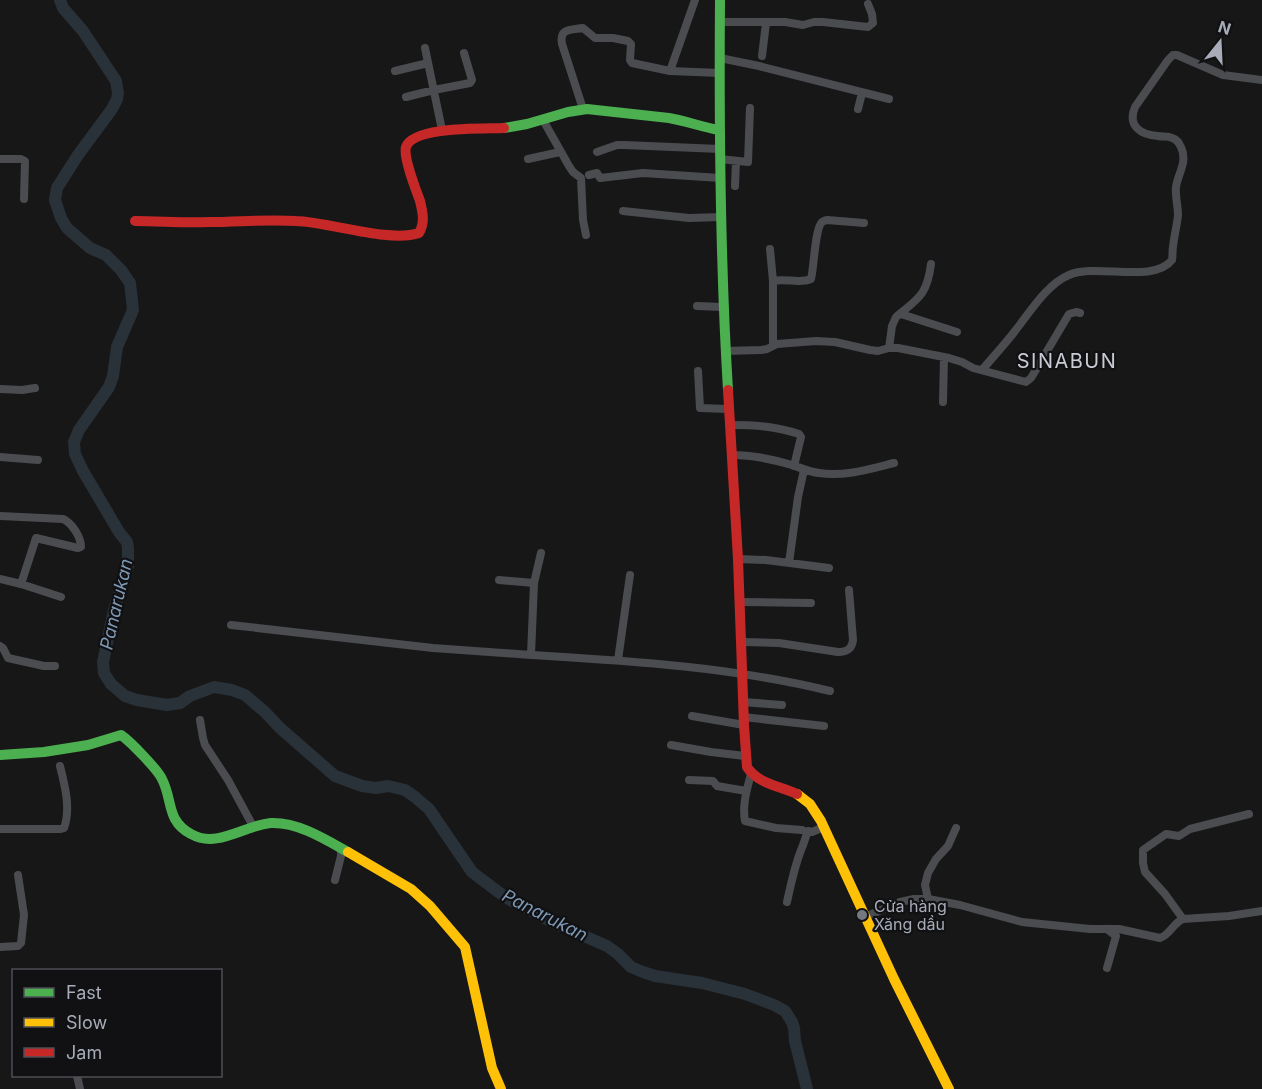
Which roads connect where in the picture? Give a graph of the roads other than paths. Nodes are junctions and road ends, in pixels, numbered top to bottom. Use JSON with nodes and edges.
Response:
{"nodes":[{"id":1,"x":695,"y":0,"type":"edge"},
{"id":2,"x":720,"y":0,"type":"edge"},
{"id":3,"x":868,"y":4,"type":"dead end"},
{"id":4,"x":720,"y":22,"type":"junction"},
{"id":5,"x":766,"y":23,"type":"junction"},
{"id":6,"x":425,"y":48,"type":"dead end"},
{"id":7,"x":464,"y":53,"type":"dead end"},
{"id":8,"x":762,"y":56,"type":"dead end"},
{"id":9,"x":720,"y":58,"type":"junction"},
{"id":10,"x":428,"y":63,"type":"junction"},
{"id":11,"x":395,"y":71,"type":"dead end"},
{"id":12,"x":670,"y":71,"type":"junction"},
{"id":13,"x":720,"y":73,"type":"junction"},
{"id":14,"x":1262,"y":80,"type":"edge"},
{"id":15,"x":434,"y":90,"type":"junction"},
{"id":16,"x":862,"y":93,"type":"junction"},
{"id":17,"x":406,"y":97,"type":"dead end"},
{"id":18,"x":889,"y":99,"type":"dead end"},
{"id":19,"x":750,"y":108,"type":"dead end"},
{"id":20,"x":583,"y":109,"type":"junction"},
{"id":21,"x":858,"y":109,"type":"dead end"},
{"id":22,"x":543,"y":120,"type":"junction"},
{"id":23,"x":442,"y":130,"type":"junction"},
{"id":24,"x":719,"y":130,"type":"junction"},
{"id":25,"x":560,"y":152,"type":"junction"},
{"id":26,"x":597,"y":152,"type":"dead end"},
{"id":27,"x":720,"y":154,"type":"junction"},
{"id":28,"x":0,"y":159,"type":"edge"},
{"id":29,"x":528,"y":159,"type":"dead end"},
{"id":30,"x":736,"y":161,"type":"junction"},
{"id":31,"x":590,"y":176,"type":"dead end"},
{"id":32,"x":720,"y":178,"type":"junction"},
{"id":33,"x":735,"y":186,"type":"dead end"},
{"id":34,"x":24,"y":199,"type":"dead end"},
{"id":35,"x":623,"y":211,"type":"dead end"},
{"id":36,"x":722,"y":217,"type":"junction"},
{"id":37,"x":135,"y":220,"type":"dead end"},
{"id":38,"x":864,"y":223,"type":"dead end"},
{"id":39,"x":586,"y":235,"type":"dead end"},
{"id":40,"x":770,"y":249,"type":"dead end"},
{"id":41,"x":931,"y":264,"type":"dead end"},
{"id":42,"x":773,"y":281,"type":"junction"},
{"id":43,"x":697,"y":306,"type":"dead end"},
{"id":44,"x":723,"y":307,"type":"junction"},
{"id":45,"x":1080,"y":313,"type":"dead end"},
{"id":46,"x":901,"y":314,"type":"junction"},
{"id":47,"x":957,"y":332,"type":"dead end"},
{"id":48,"x":773,"y":345,"type":"junction"},
{"id":49,"x":888,"y":348,"type":"junction"},
{"id":50,"x":725,"y":351,"type":"junction"},
{"id":51,"x":944,"y":357,"type":"junction"},
{"id":52,"x":982,"y":370,"type":"junction"},
{"id":53,"x":698,"y":371,"type":"dead end"},
{"id":54,"x":35,"y":388,"type":"dead end"},
{"id":55,"x":0,"y":389,"type":"edge"},
{"id":56,"x":943,"y":402,"type":"dead end"},
{"id":57,"x":728,"y":408,"type":"junction"},
{"id":58,"x":730,"y":424,"type":"junction"},
{"id":59,"x":731,"y":455,"type":"junction"},
{"id":60,"x":0,"y":457,"type":"edge"},
{"id":61,"x":38,"y":460,"type":"dead end"},
{"id":62,"x":894,"y":464,"type":"dead end"},
{"id":63,"x":794,"y":466,"type":"junction"},
{"id":64,"x":804,"y":470,"type":"junction"},
{"id":65,"x":0,"y":516,"type":"edge"},
{"id":66,"x":541,"y":553,"type":"dead end"},
{"id":67,"x":738,"y":559,"type":"junction"},
{"id":68,"x":789,"y":563,"type":"junction"},
{"id":69,"x":829,"y":568,"type":"dead end"},
{"id":70,"x":630,"y":575,"type":"dead end"},
{"id":71,"x":0,"y":579,"type":"edge"},
{"id":72,"x":500,"y":580,"type":"dead end"},
{"id":73,"x":534,"y":583,"type":"junction"},
{"id":74,"x":21,"y":584,"type":"junction"},
{"id":75,"x":849,"y":590,"type":"dead end"},
{"id":76,"x":61,"y":597,"type":"dead end"},
{"id":77,"x":740,"y":602,"type":"junction"},
{"id":78,"x":811,"y":603,"type":"dead end"},
{"id":79,"x":231,"y":625,"type":"dead end"},
{"id":80,"x":742,"y":642,"type":"junction"},
{"id":81,"x":0,"y":646,"type":"edge"},
{"id":82,"x":531,"y":655,"type":"junction"},
{"id":83,"x":618,"y":660,"type":"junction"},
{"id":84,"x":55,"y":666,"type":"dead end"},
{"id":85,"x":742,"y":674,"type":"junction"},
{"id":86,"x":830,"y":691,"type":"dead end"},
{"id":87,"x":743,"y":702,"type":"junction"},
{"id":88,"x":782,"y":705,"type":"dead end"},
{"id":89,"x":692,"y":716,"type":"dead end"},
{"id":90,"x":200,"y":720,"type":"dead end"},
{"id":91,"x":744,"y":721,"type":"junction"},
{"id":92,"x":825,"y":726,"type":"dead end"},
{"id":93,"x":670,"y":745,"type":"dead end"},
{"id":94,"x":0,"y":755,"type":"edge"},
{"id":95,"x":745,"y":756,"type":"junction"},
{"id":96,"x":60,"y":766,"type":"dead end"},
{"id":97,"x":751,"y":774,"type":"junction"},
{"id":98,"x":689,"y":780,"type":"dead end"},
{"id":99,"x":746,"y":791,"type":"junction"},
{"id":100,"x":1250,"y":814,"type":"dead end"},
{"id":101,"x":253,"y":826,"type":"junction"},
{"id":102,"x":824,"y":827,"type":"junction"},
{"id":103,"x":956,"y":828,"type":"dead end"},
{"id":104,"x":0,"y":830,"type":"edge"},
{"id":105,"x":802,"y":830,"type":"dead end"},
{"id":106,"x":341,"y":848,"type":"junction"},
{"id":107,"x":18,"y":875,"type":"dead end"},
{"id":108,"x":335,"y":880,"type":"dead end"},
{"id":109,"x":928,"y":899,"type":"junction"},
{"id":110,"x":787,"y":902,"type":"dead end"},
{"id":111,"x":1262,"y":910,"type":"edge"},
{"id":112,"x":865,"y":917,"type":"junction"},
{"id":113,"x":1183,"y":919,"type":"junction"},
{"id":114,"x":1105,"y":929,"type":"junction"},
{"id":115,"x":0,"y":947,"type":"edge"},
{"id":116,"x":1107,"y":968,"type":"dead end"},
{"id":117,"x":501,"y":1089,"type":"edge"},
{"id":118,"x":949,"y":1089,"type":"edge"}],
"edges":[{"from":1,"to":12,"type":"street"},
{"from":2,"to":4,"type":"street"},
{"from":3,"to":5,"type":"street"},
{"from":4,"to":5,"type":"street"},
{"from":4,"to":9,"type":"street"},
{"from":5,"to":8,"type":"street"},
{"from":6,"to":10,"type":"street"},
{"from":7,"to":15,"type":"street"},
{"from":9,"to":13,"type":"street"},
{"from":9,"to":16,"type":"street"},
{"from":10,"to":11,"type":"street"},
{"from":10,"to":15,"type":"street"},
{"from":12,"to":13,"type":"street"},
{"from":12,"to":20,"type":"street"},
{"from":13,"to":24,"type":"street"},
{"from":14,"to":52,"type":"street"},
{"from":15,"to":17,"type":"street"},
{"from":15,"to":23,"type":"street"},
{"from":16,"to":18,"type":"street"},
{"from":16,"to":21,"type":"street"},
{"from":19,"to":30,"type":"street"},
{"from":20,"to":22,"type":"street"},
{"from":20,"to":24,"type":"street"},
{"from":22,"to":23,"type":"street"},
{"from":22,"to":25,"type":"street"},
{"from":23,"to":37,"type":"street"},
{"from":24,"to":27,"type":"street"},
{"from":25,"to":29,"type":"street"},
{"from":25,"to":39,"type":"street"},
{"from":26,"to":27,"type":"street"},
{"from":27,"to":30,"type":"street"},
{"from":27,"to":32,"type":"street"},
{"from":28,"to":34,"type":"street"},
{"from":30,"to":33,"type":"street"},
{"from":31,"to":32,"type":"street"},
{"from":32,"to":36,"type":"street"},
{"from":35,"to":36,"type":"street"},
{"from":36,"to":44,"type":"street"},
{"from":38,"to":42,"type":"street"},
{"from":40,"to":42,"type":"street"},
{"from":41,"to":46,"type":"street"},
{"from":42,"to":48,"type":"street"},
{"from":43,"to":44,"type":"street"},
{"from":44,"to":50,"type":"street"},
{"from":45,"to":52,"type":"street"},
{"from":46,"to":47,"type":"street"},
{"from":46,"to":49,"type":"street"},
{"from":48,"to":49,"type":"street"},
{"from":48,"to":50,"type":"street"},
{"from":49,"to":51,"type":"street"},
{"from":50,"to":57,"type":"street"},
{"from":51,"to":52,"type":"street"},
{"from":51,"to":56,"type":"street"},
{"from":53,"to":57,"type":"street"},
{"from":54,"to":55,"type":"street"},
{"from":57,"to":58,"type":"street"},
{"from":58,"to":59,"type":"street"},
{"from":58,"to":63,"type":"street"},
{"from":59,"to":63,"type":"street"},
{"from":59,"to":67,"type":"street"},
{"from":60,"to":61,"type":"street"},
{"from":62,"to":64,"type":"street"},
{"from":63,"to":64,"type":"street"},
{"from":64,"to":68,"type":"street"},
{"from":65,"to":74,"type":"street"},
{"from":66,"to":73,"type":"street"},
{"from":67,"to":68,"type":"street"},
{"from":67,"to":77,"type":"street"},
{"from":68,"to":69,"type":"street"},
{"from":70,"to":83,"type":"street"},
{"from":71,"to":74,"type":"street"},
{"from":72,"to":73,"type":"street"},
{"from":73,"to":82,"type":"street"},
{"from":74,"to":76,"type":"street"},
{"from":75,"to":80,"type":"street"},
{"from":77,"to":78,"type":"street"},
{"from":77,"to":80,"type":"street"},
{"from":79,"to":82,"type":"street"},
{"from":80,"to":85,"type":"street"},
{"from":81,"to":84,"type":"street"},
{"from":82,"to":83,"type":"street"},
{"from":83,"to":85,"type":"street"},
{"from":85,"to":86,"type":"street"},
{"from":85,"to":87,"type":"street"},
{"from":87,"to":88,"type":"street"},
{"from":87,"to":91,"type":"street"},
{"from":89,"to":91,"type":"street"},
{"from":90,"to":101,"type":"street"},
{"from":91,"to":92,"type":"street"},
{"from":91,"to":95,"type":"street"},
{"from":93,"to":95,"type":"street"},
{"from":94,"to":101,"type":"street"},
{"from":95,"to":97,"type":"street"},
{"from":96,"to":104,"type":"street"},
{"from":97,"to":99,"type":"street"},
{"from":97,"to":102,"type":"street"},
{"from":98,"to":99,"type":"street"},
{"from":99,"to":105,"type":"street"},
{"from":100,"to":113,"type":"street"},
{"from":101,"to":106,"type":"street"},
{"from":102,"to":110,"type":"street"},
{"from":102,"to":112,"type":"street"},
{"from":103,"to":109,"type":"street"},
{"from":106,"to":108,"type":"street"},
{"from":106,"to":117,"type":"street"},
{"from":107,"to":115,"type":"street"},
{"from":109,"to":112,"type":"street"},
{"from":109,"to":114,"type":"street"},
{"from":111,"to":113,"type":"street"},
{"from":112,"to":118,"type":"street"},
{"from":113,"to":114,"type":"street"},
{"from":114,"to":116,"type":"street"}]}
